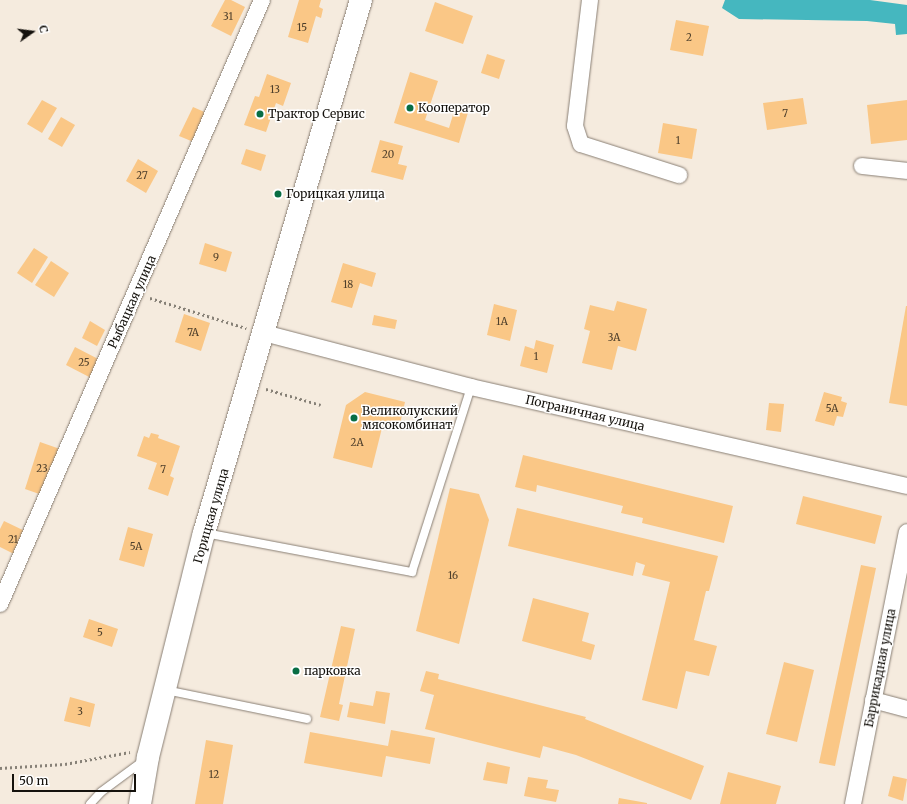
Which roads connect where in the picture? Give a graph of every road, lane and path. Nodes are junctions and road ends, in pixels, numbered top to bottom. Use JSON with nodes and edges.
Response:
{"nodes":[{"id":1,"x":262,"y":0,"type":"edge"},
{"id":2,"x":361,"y":0,"type":"edge"},
{"id":3,"x":590,"y":0,"type":"edge"},
{"id":4,"x":862,"y":166,"type":"dead end"},
{"id":5,"x":907,"y":171,"type":"edge"},
{"id":6,"x":679,"y":175,"type":"dead end"},
{"id":7,"x":136,"y":293,"type":"junction"},
{"id":8,"x":264,"y":333,"type":"junction"},
{"id":9,"x":249,"y":385,"type":"junction"},
{"id":10,"x":471,"y":387,"type":"junction"},
{"id":11,"x":321,"y":405,"type":"dead end"},
{"id":12,"x":907,"y":486,"type":"edge"},
{"id":13,"x":907,"y":532,"type":"edge"},
{"id":14,"x":204,"y":533,"type":"junction"},
{"id":15,"x":0,"y":604,"type":"edge"},
{"id":16,"x":165,"y":690,"type":"junction"},
{"id":17,"x":873,"y":700,"type":"junction"},
{"id":18,"x":907,"y":709,"type":"edge"},
{"id":19,"x":307,"y":719,"type":"dead end"},
{"id":20,"x":150,"y":753,"type":"junction"},
{"id":21,"x":0,"y":768,"type":"edge"},
{"id":22,"x":90,"y":804,"type":"edge"},
{"id":23,"x":140,"y":804,"type":"edge"},
{"id":24,"x":853,"y":804,"type":"edge"}],
"edges":[{"from":1,"to":7,"type":"street","name":"Рыбацкая улица"},
{"from":2,"to":8,"type":"main road","name":"Горицкая улица"},
{"from":3,"to":6,"type":"street"},
{"from":4,"to":5,"type":"street"},
{"from":7,"to":8,"type":"path"},
{"from":7,"to":15,"type":"street","name":"Рыбацкая улица"},
{"from":8,"to":9,"type":"main road","name":"Горицкая улица"},
{"from":8,"to":10,"type":"street","name":"Пограничная улица"},
{"from":9,"to":11,"type":"path"},
{"from":9,"to":14,"type":"main road","name":"Горицкая улица"},
{"from":10,"to":12,"type":"street","name":"Пограничная улица"},
{"from":10,"to":14,"type":"lane"},
{"from":13,"to":17,"type":"street","name":"Баррикадная улица"},
{"from":14,"to":16,"type":"main road","name":"Горицкая улица"},
{"from":16,"to":19,"type":"lane"},
{"from":16,"to":20,"type":"main road","name":"Горицкая улица"},
{"from":17,"to":18,"type":"street"},
{"from":17,"to":24,"type":"street","name":"Баррикадная улица"},
{"from":20,"to":21,"type":"path"},
{"from":20,"to":22,"type":"lane"},
{"from":20,"to":23,"type":"main road","name":"Горицкая улица"}]}
